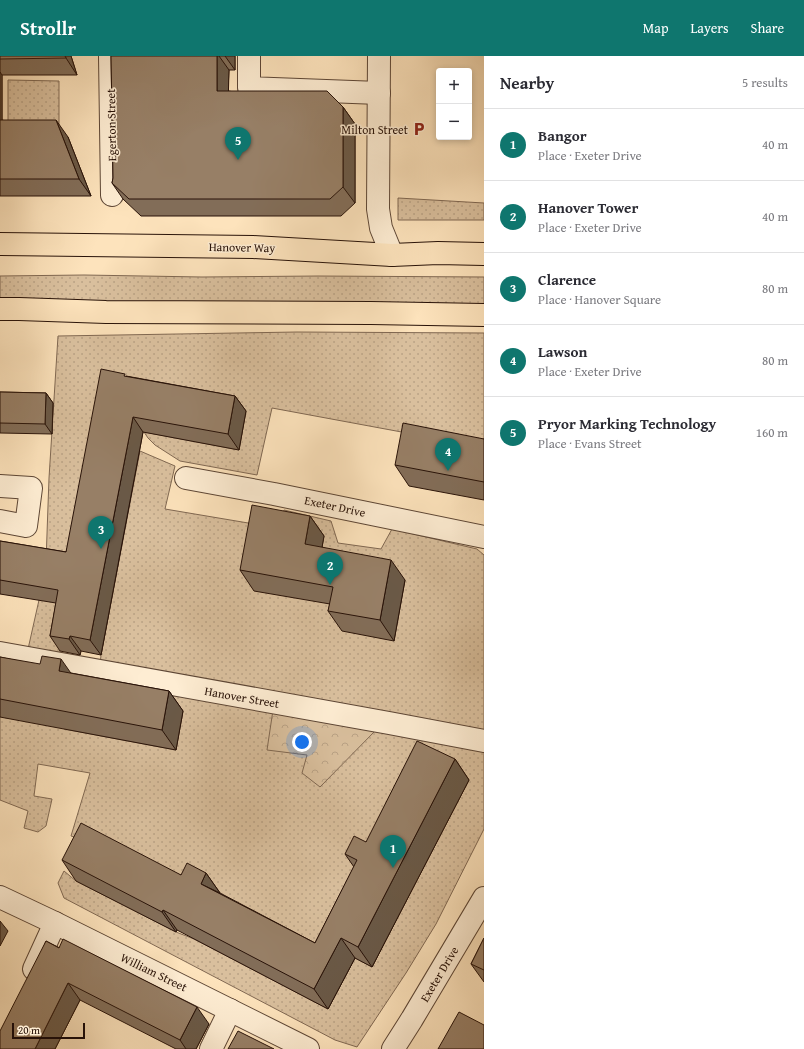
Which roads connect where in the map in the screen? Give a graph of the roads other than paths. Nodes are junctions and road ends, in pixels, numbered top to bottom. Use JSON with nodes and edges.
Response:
{"nodes":[{"id":1,"x":110,"y":56,"type":"edge"},
{"id":2,"x":249,"y":56,"type":"edge"},
{"id":3,"x":378,"y":56,"type":"edge"},
{"id":4,"x":378,"y":93,"type":"junction"},
{"id":5,"x":112,"y":195,"type":"edge"},
{"id":6,"x":0,"y":244,"type":"edge"},
{"id":7,"x":484,"y":254,"type":"edge"},
{"id":8,"x":392,"y":255,"type":"junction"},
{"id":9,"x":0,"y":310,"type":"edge"},
{"id":10,"x":484,"y":315,"type":"edge"},
{"id":11,"x":186,"y":478,"type":"dead end"},
{"id":12,"x":0,"y":486,"type":"edge"},
{"id":13,"x":0,"y":521,"type":"edge"},
{"id":14,"x":484,"y":537,"type":"edge"},
{"id":15,"x":0,"y":653,"type":"edge"},
{"id":16,"x":484,"y":741,"type":"edge"},
{"id":17,"x":0,"y":898,"type":"edge"},
{"id":18,"x":484,"y":898,"type":"edge"},
{"id":19,"x":55,"y":923,"type":"junction"},
{"id":20,"x":26,"y":985,"type":"edge"},
{"id":21,"x":230,"y":1010,"type":"junction"},
{"id":22,"x":211,"y":1049,"type":"edge"},
{"id":23,"x":308,"y":1049,"type":"edge"},
{"id":24,"x":393,"y":1049,"type":"edge"}],
"edges":[{"from":1,"to":5,"type":"street","name":"Egerton Street"},
{"from":2,"to":4,"type":"street"},
{"from":3,"to":4,"type":"street"},
{"from":4,"to":8,"type":"street"},
{"from":6,"to":8,"type":"highway","name":"Hanover Way"},
{"from":7,"to":8,"type":"highway","name":"Hanover Way"},
{"from":9,"to":10,"type":"highway"},
{"from":11,"to":14,"type":"street","name":"Exeter Drive"},
{"from":12,"to":13,"type":"street"},
{"from":15,"to":16,"type":"street","name":"Hanover Street"},
{"from":17,"to":19,"type":"street","name":"William Street"},
{"from":18,"to":24,"type":"street","name":"Exeter Drive"},
{"from":19,"to":20,"type":"street"},
{"from":19,"to":21,"type":"street","name":"William Street"},
{"from":21,"to":22,"type":"street"},
{"from":21,"to":23,"type":"street","name":"William Street"}]}
